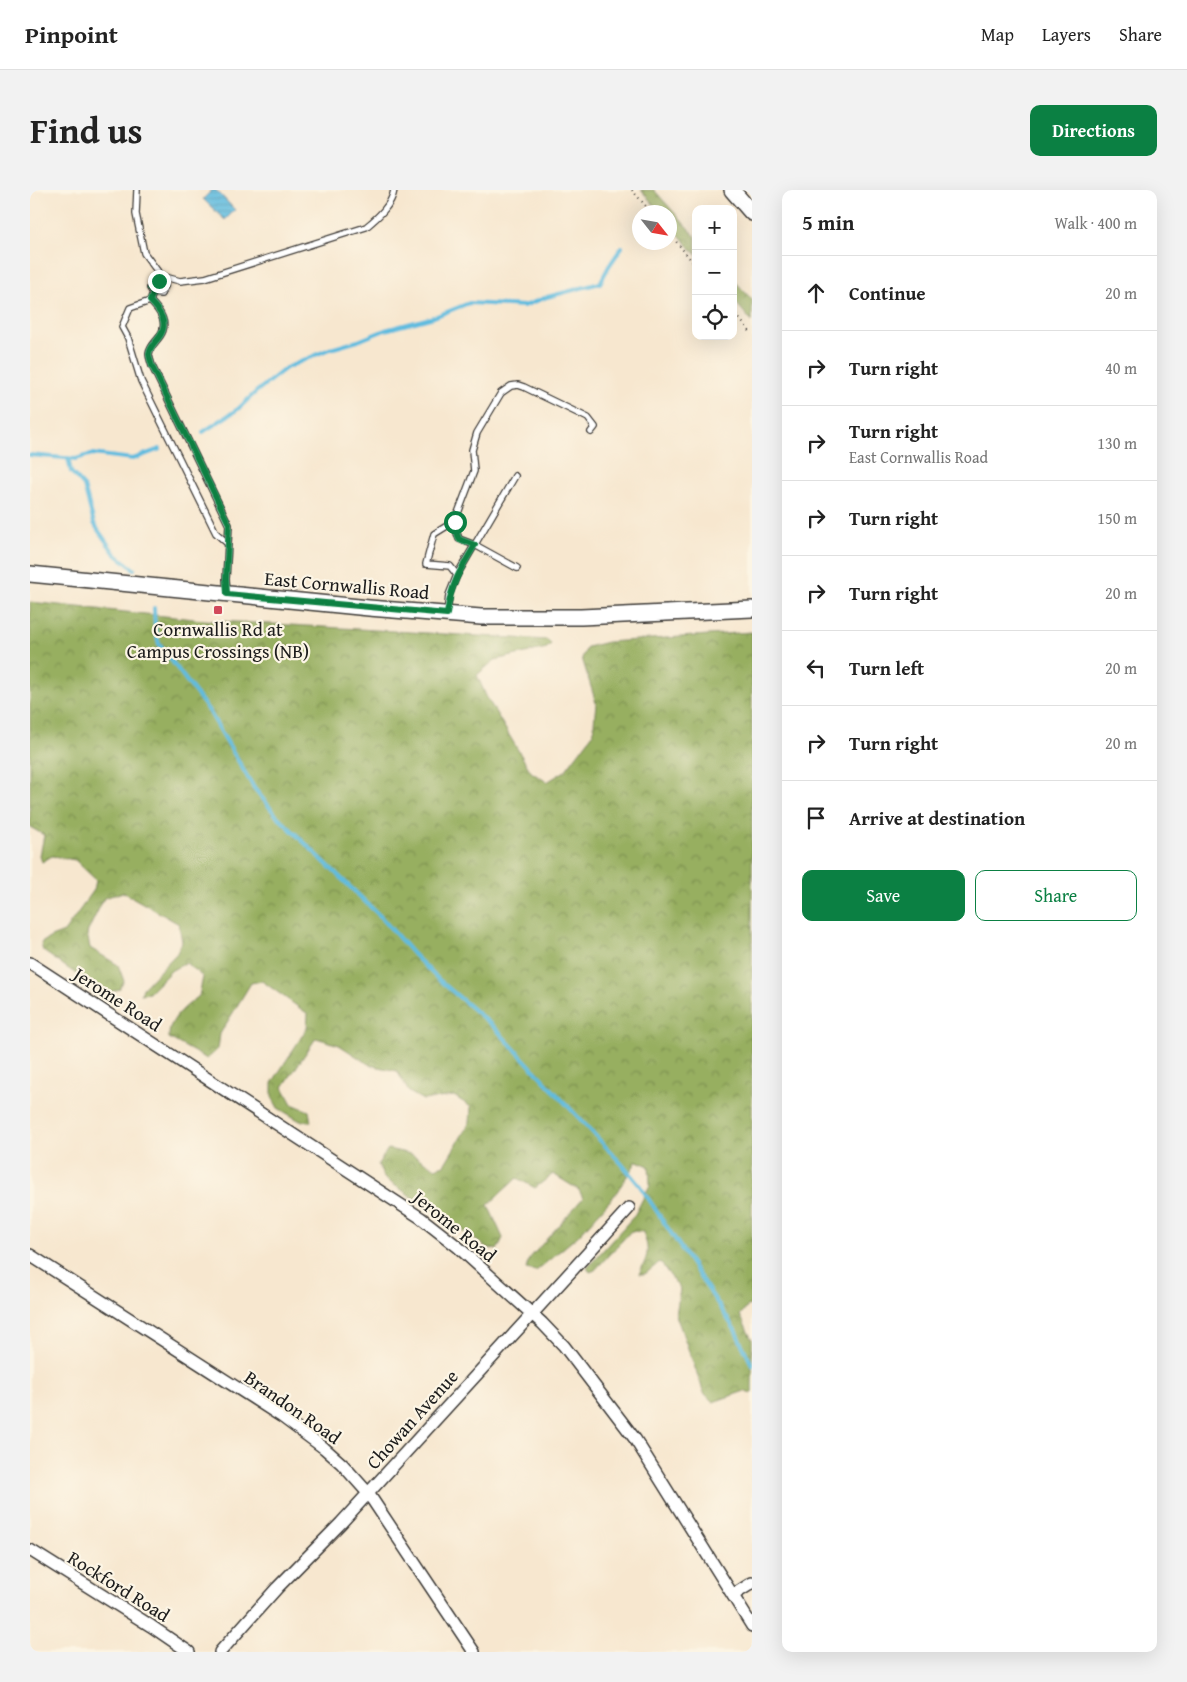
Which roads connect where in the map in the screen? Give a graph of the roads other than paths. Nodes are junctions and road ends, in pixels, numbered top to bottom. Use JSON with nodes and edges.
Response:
{"nodes":[{"id":1,"x":137,"y":190,"type":"edge"},
{"id":2,"x":394,"y":190,"type":"edge"},
{"id":3,"x":732,"y":190,"type":"edge"},
{"id":4,"x":752,"y":213,"type":"edge"},
{"id":5,"x":160,"y":279,"type":"junction"},
{"id":6,"x":153,"y":293,"type":"junction"},
{"id":7,"x":150,"y":301,"type":"junction"},
{"id":8,"x":591,"y":432,"type":"dead end"},
{"id":9,"x":515,"y":476,"type":"dead end"},
{"id":10,"x":455,"y":522,"type":"junction"},
{"id":11,"x":227,"y":543,"type":"junction"},
{"id":12,"x":475,"y":545,"type":"junction"},
{"id":13,"x":518,"y":568,"type":"dead end"},
{"id":14,"x":30,"y":574,"type":"edge"},
{"id":15,"x":457,"y":575,"type":"junction"},
{"id":16,"x":227,"y":594,"type":"junction"},
{"id":17,"x":752,"y":609,"type":"edge"},
{"id":18,"x":447,"y":614,"type":"junction"},
{"id":19,"x":30,"y":963,"type":"edge"},
{"id":20,"x":629,"y":1208,"type":"dead end"},
{"id":21,"x":30,"y":1255,"type":"edge"},
{"id":22,"x":531,"y":1314,"type":"junction"},
{"id":23,"x":368,"y":1493,"type":"junction"},
{"id":24,"x":30,"y":1550,"type":"edge"},
{"id":25,"x":752,"y":1583,"type":"edge"},
{"id":26,"x":733,"y":1595,"type":"junction"},
{"id":27,"x":752,"y":1626,"type":"edge"},
{"id":28,"x":189,"y":1652,"type":"edge"},
{"id":29,"x":220,"y":1652,"type":"edge"},
{"id":30,"x":474,"y":1652,"type":"edge"}],
"edges":[{"from":1,"to":5,"type":"lane"},
{"from":2,"to":5,"type":"lane"},
{"from":3,"to":4,"type":"street"},
{"from":5,"to":6,"type":"lane"},
{"from":5,"to":6,"type":"lane"},
{"from":6,"to":7,"type":"lane"},
{"from":7,"to":11,"type":"lane"},
{"from":7,"to":11,"type":"lane"},
{"from":8,"to":10,"type":"lane"},
{"from":9,"to":12,"type":"lane"},
{"from":10,"to":12,"type":"lane"},
{"from":10,"to":15,"type":"lane"},
{"from":11,"to":16,"type":"lane"},
{"from":12,"to":13,"type":"lane"},
{"from":12,"to":15,"type":"lane"},
{"from":14,"to":16,"type":"street","name":"East Cornwallis Road"},
{"from":15,"to":18,"type":"lane"},
{"from":16,"to":18,"type":"street","name":"East Cornwallis Road"},
{"from":17,"to":18,"type":"street","name":"East Cornwallis Road"},
{"from":19,"to":22,"type":"street","name":"Jerome Road"},
{"from":20,"to":22,"type":"street","name":"Chowan Avenue"},
{"from":21,"to":23,"type":"street","name":"Brandon Road"},
{"from":22,"to":23,"type":"street","name":"Chowan Avenue"},
{"from":22,"to":26,"type":"street","name":"Jerome Road"},
{"from":23,"to":29,"type":"street","name":"Chowan Avenue"},
{"from":23,"to":30,"type":"street","name":"Brandon Road"},
{"from":24,"to":28,"type":"street","name":"Rockford Road"},
{"from":25,"to":26,"type":"street"},
{"from":26,"to":27,"type":"street","name":"Jerome Road"}]}
